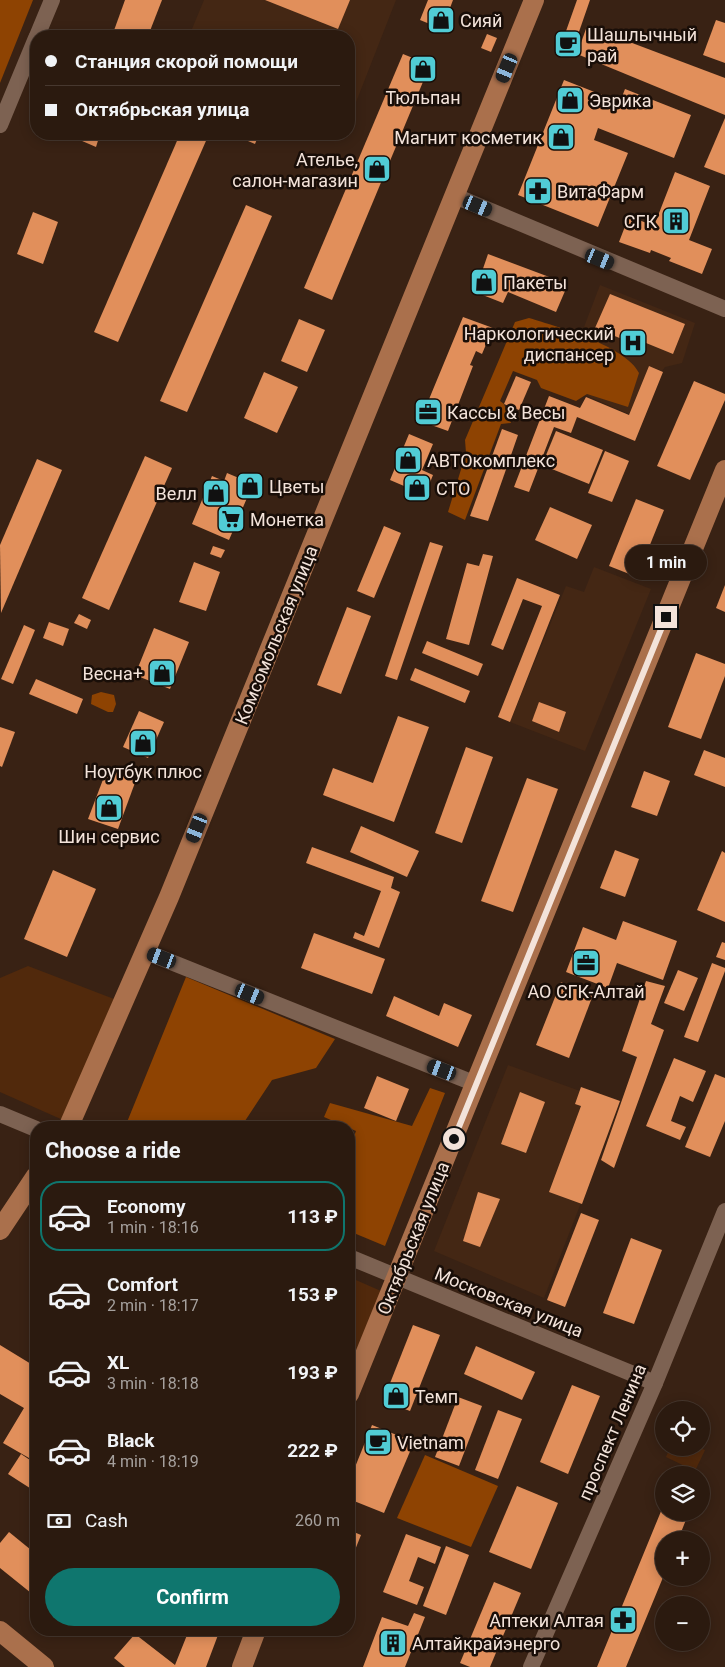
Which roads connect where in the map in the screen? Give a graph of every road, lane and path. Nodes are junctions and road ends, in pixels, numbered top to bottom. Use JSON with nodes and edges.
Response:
{"nodes":[{"id":1,"x":52,"y":0,"type":"edge"},
{"id":2,"x":534,"y":0,"type":"edge"},
{"id":3,"x":40,"y":30,"type":"edge"},
{"id":4,"x":30,"y":54,"type":"edge"},
{"id":5,"x":0,"y":125,"type":"edge"},
{"id":6,"x":455,"y":196,"type":"junction"},
{"id":7,"x":725,"y":309,"type":"edge"},
{"id":8,"x":725,"y":470,"type":"edge"},
{"id":9,"x":146,"y":952,"type":"junction"},
{"id":10,"x":476,"y":1084,"type":"junction"},
{"id":11,"x":0,"y":1114,"type":"edge"},
{"id":12,"x":71,"y":1121,"type":"edge"},
{"id":13,"x":30,"y":1126,"type":"edge"},
{"id":14,"x":30,"y":1185,"type":"edge"},
{"id":15,"x":725,"y":1211,"type":"edge"},
{"id":16,"x":0,"y":1230,"type":"edge"},
{"id":17,"x":355,"y":1260,"type":"edge"},
{"id":18,"x":397,"y":1278,"type":"junction"},
{"id":19,"x":355,"y":1380,"type":"edge"},
{"id":20,"x":655,"y":1383,"type":"junction"},
{"id":21,"x":0,"y":1632,"type":"edge"},
{"id":22,"x":254,"y":1636,"type":"edge"},
{"id":23,"x":44,"y":1667,"type":"edge"},
{"id":24,"x":242,"y":1667,"type":"edge"},
{"id":25,"x":531,"y":1667,"type":"edge"}],
"edges":[{"from":1,"to":3,"type":"street"},
{"from":2,"to":6,"type":"main road","name":"Комсомольская улица"},
{"from":4,"to":5,"type":"street"},
{"from":6,"to":7,"type":"street"},
{"from":6,"to":9,"type":"main road","name":"Комсомольская улица"},
{"from":8,"to":10,"type":"main road","name":"Октябрьская улица"},
{"from":9,"to":10,"type":"street"},
{"from":9,"to":12,"type":"main road","name":"Комсомольская улица"},
{"from":10,"to":18,"type":"main road","name":"Октябрьская улица"},
{"from":11,"to":13,"type":"street"},
{"from":14,"to":16,"type":"main road"},
{"from":15,"to":20,"type":"street","name":"проспект Ленина"},
{"from":17,"to":18,"type":"street","name":"Московская улица"},
{"from":18,"to":19,"type":"main road","name":"Октябрьская улица"},
{"from":18,"to":20,"type":"street","name":"Московская улица"},
{"from":20,"to":25,"type":"street","name":"проспект Ленина"},
{"from":21,"to":23,"type":"main road"},
{"from":22,"to":24,"type":"main road"}]}
